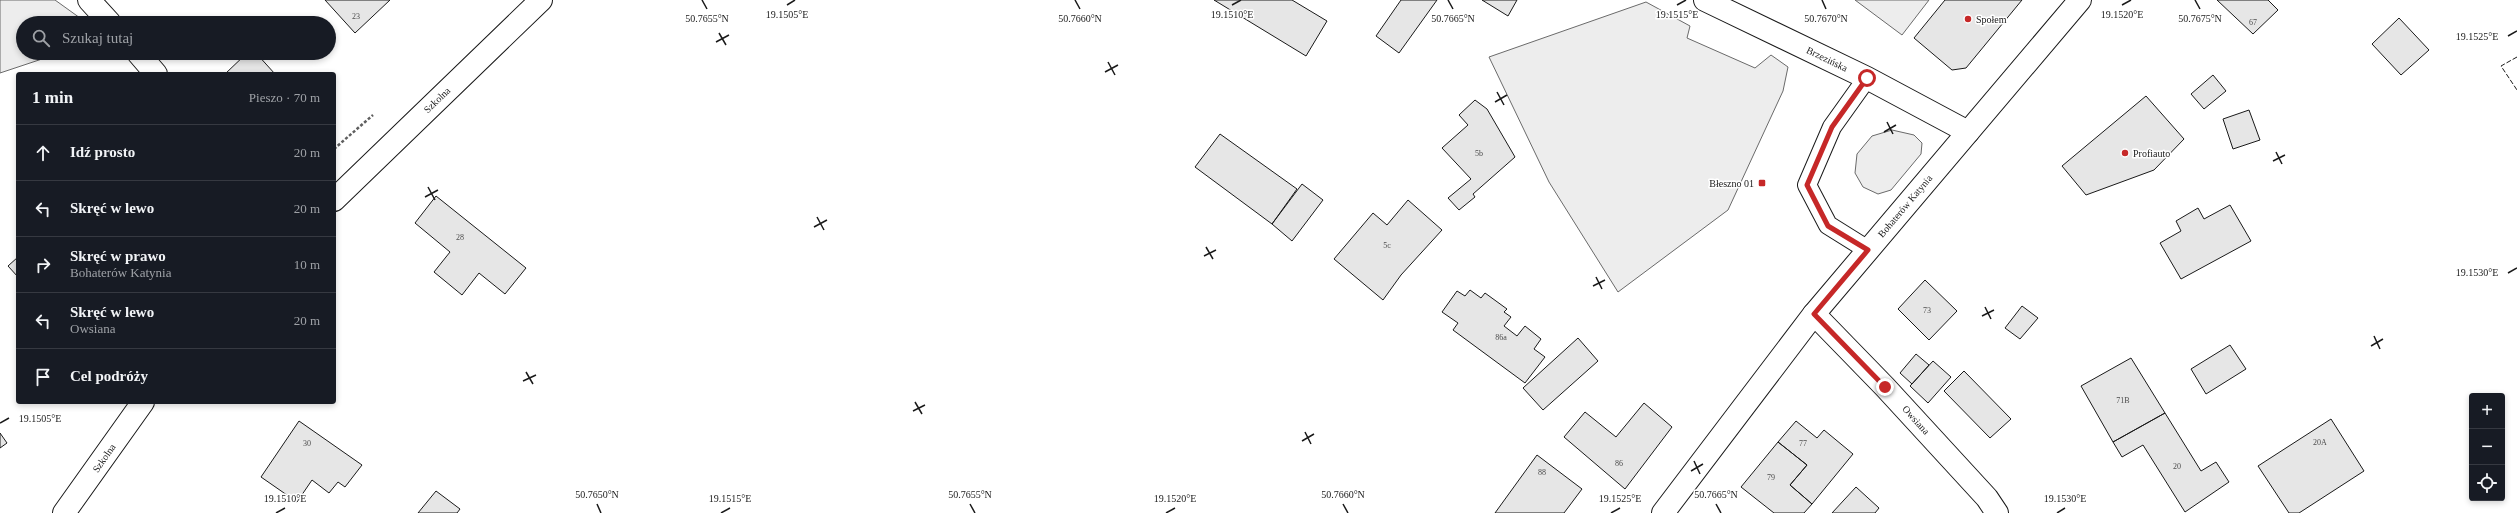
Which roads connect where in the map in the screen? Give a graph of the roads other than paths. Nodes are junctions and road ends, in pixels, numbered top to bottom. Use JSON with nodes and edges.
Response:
{"nodes":[{"id":1,"x":89,"y":0,"type":"edge"},
{"id":2,"x":541,"y":0,"type":"edge"},
{"id":3,"x":1706,"y":0,"type":"edge"},
{"id":4,"x":2080,"y":0,"type":"edge"},
{"id":5,"x":104,"y":16,"type":"edge"},
{"id":6,"x":144,"y":60,"type":"edge"},
{"id":7,"x":154,"y":72,"type":"edge"},
{"id":8,"x":1867,"y":78,"type":"junction"},
{"id":9,"x":1968,"y":132,"type":"junction"},
{"id":10,"x":336,"y":198,"type":"edge"},
{"id":11,"x":1868,"y":250,"type":"junction"},
{"id":12,"x":1814,"y":314,"type":"junction"},
{"id":13,"x":142,"y":404,"type":"edge"},
{"id":14,"x":64,"y":513,"type":"edge"},
{"id":15,"x":1663,"y":513,"type":"edge"},
{"id":16,"x":1998,"y":513,"type":"edge"}],
"edges":[{"from":1,"to":5,"type":"street"},
{"from":2,"to":10,"type":"street","name":"Szkolna"},
{"from":3,"to":8,"type":"street","name":"Brzezińska"},
{"from":4,"to":9,"type":"street","name":"Bohaterów Katynia"},
{"from":6,"to":7,"type":"street"},
{"from":8,"to":9,"type":"street","name":"Brzezińska"},
{"from":8,"to":11,"type":"lane"},
{"from":9,"to":11,"type":"street","name":"Bohaterów Katynia"},
{"from":11,"to":12,"type":"street","name":"Bohaterów Katynia"},
{"from":12,"to":15,"type":"street","name":"Bohaterów Katynia"},
{"from":12,"to":16,"type":"street","name":"Owsiana"},
{"from":13,"to":14,"type":"street","name":"Szkolna"}]}
